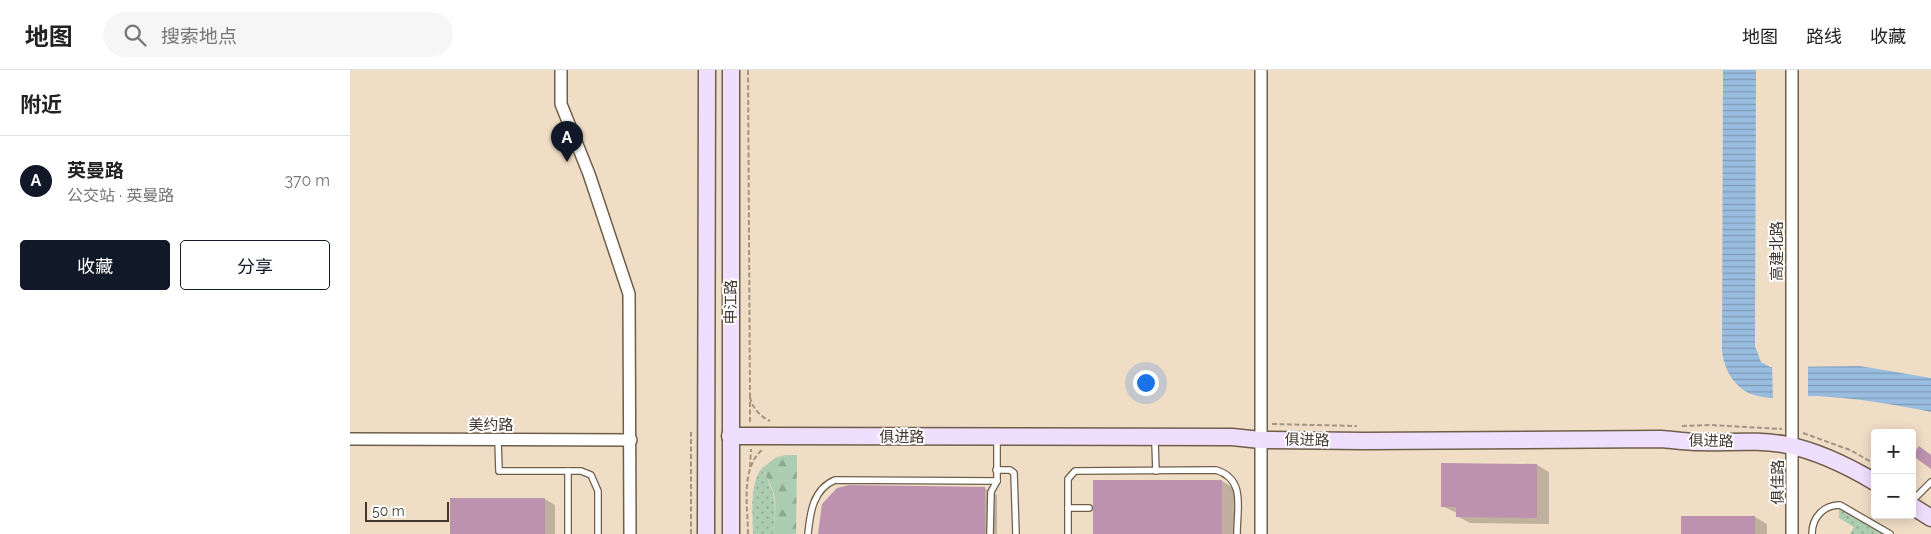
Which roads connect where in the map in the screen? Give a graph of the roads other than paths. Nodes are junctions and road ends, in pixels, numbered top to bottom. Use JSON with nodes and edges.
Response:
{"nodes":[{"id":1,"x":561,"y":70,"type":"edge"},
{"id":2,"x":707,"y":70,"type":"edge"},
{"id":3,"x":731,"y":70,"type":"edge"},
{"id":4,"x":1261,"y":70,"type":"edge"},
{"id":5,"x":1792,"y":70,"type":"edge"},
{"id":6,"x":730,"y":436,"type":"junction"},
{"id":7,"x":997,"y":437,"type":"junction"},
{"id":8,"x":350,"y":439,"type":"edge"},
{"id":9,"x":1793,"y":439,"type":"junction"},
{"id":10,"x":498,"y":440,"type":"junction"},
{"id":11,"x":631,"y":440,"type":"junction"},
{"id":12,"x":1261,"y":440,"type":"junction"},
{"id":13,"x":1155,"y":443,"type":"dead end"},
{"id":14,"x":996,"y":470,"type":"junction"},
{"id":15,"x":1156,"y":470,"type":"junction"},
{"id":16,"x":568,"y":471,"type":"junction"},
{"id":17,"x":1871,"y":480,"type":"edge"},
{"id":18,"x":997,"y":481,"type":"junction"},
{"id":19,"x":1931,"y":482,"type":"edge"},
{"id":20,"x":1916,"y":497,"type":"edge"},
{"id":21,"x":1068,"y":508,"type":"junction"},
{"id":22,"x":1088,"y":508,"type":"dead end"},
{"id":23,"x":1916,"y":509,"type":"edge"},
{"id":24,"x":1931,"y":518,"type":"edge"},
{"id":25,"x":568,"y":534,"type":"edge"},
{"id":26,"x":598,"y":534,"type":"edge"},
{"id":27,"x":630,"y":534,"type":"edge"},
{"id":28,"x":706,"y":534,"type":"edge"},
{"id":29,"x":731,"y":534,"type":"edge"},
{"id":30,"x":808,"y":534,"type":"edge"},
{"id":31,"x":990,"y":534,"type":"edge"},
{"id":32,"x":1016,"y":534,"type":"edge"},
{"id":33,"x":1068,"y":534,"type":"edge"},
{"id":34,"x":1237,"y":534,"type":"edge"},
{"id":35,"x":1261,"y":534,"type":"edge"},
{"id":36,"x":1792,"y":534,"type":"edge"},
{"id":37,"x":1812,"y":534,"type":"edge"},
{"id":38,"x":1890,"y":534,"type":"edge"}],
"edges":[{"from":1,"to":11,"type":"street"},
{"from":2,"to":28,"type":"street","name":"申江路"},
{"from":3,"to":6,"type":"street","name":"申江路"},
{"from":4,"to":12,"type":"street"},
{"from":5,"to":9,"type":"street","name":"高建北路"},
{"from":6,"to":7,"type":"street","name":"俱进路"},
{"from":6,"to":29,"type":"street","name":"申江路"},
{"from":7,"to":12,"type":"street","name":"俱进路"},
{"from":7,"to":14,"type":"lane"},
{"from":8,"to":10,"type":"street","name":"美约路"},
{"from":9,"to":12,"type":"street","name":"俱进路"},
{"from":9,"to":17,"type":"street","name":"俱进路"},
{"from":9,"to":36,"type":"street","name":"俱佳路"},
{"from":10,"to":11,"type":"street","name":"美约路"},
{"from":10,"to":16,"type":"lane"},
{"from":11,"to":27,"type":"street"},
{"from":12,"to":35,"type":"street"},
{"from":13,"to":15,"type":"lane"},
{"from":14,"to":18,"type":"lane"},
{"from":14,"to":32,"type":"lane"},
{"from":15,"to":21,"type":"lane"},
{"from":15,"to":34,"type":"lane"},
{"from":16,"to":25,"type":"lane"},
{"from":16,"to":26,"type":"lane"},
{"from":18,"to":30,"type":"lane"},
{"from":18,"to":31,"type":"lane"},
{"from":19,"to":20,"type":"lane"},
{"from":21,"to":22,"type":"lane"},
{"from":21,"to":33,"type":"lane"},
{"from":23,"to":24,"type":"street"},
{"from":37,"to":38,"type":"lane"}]}
